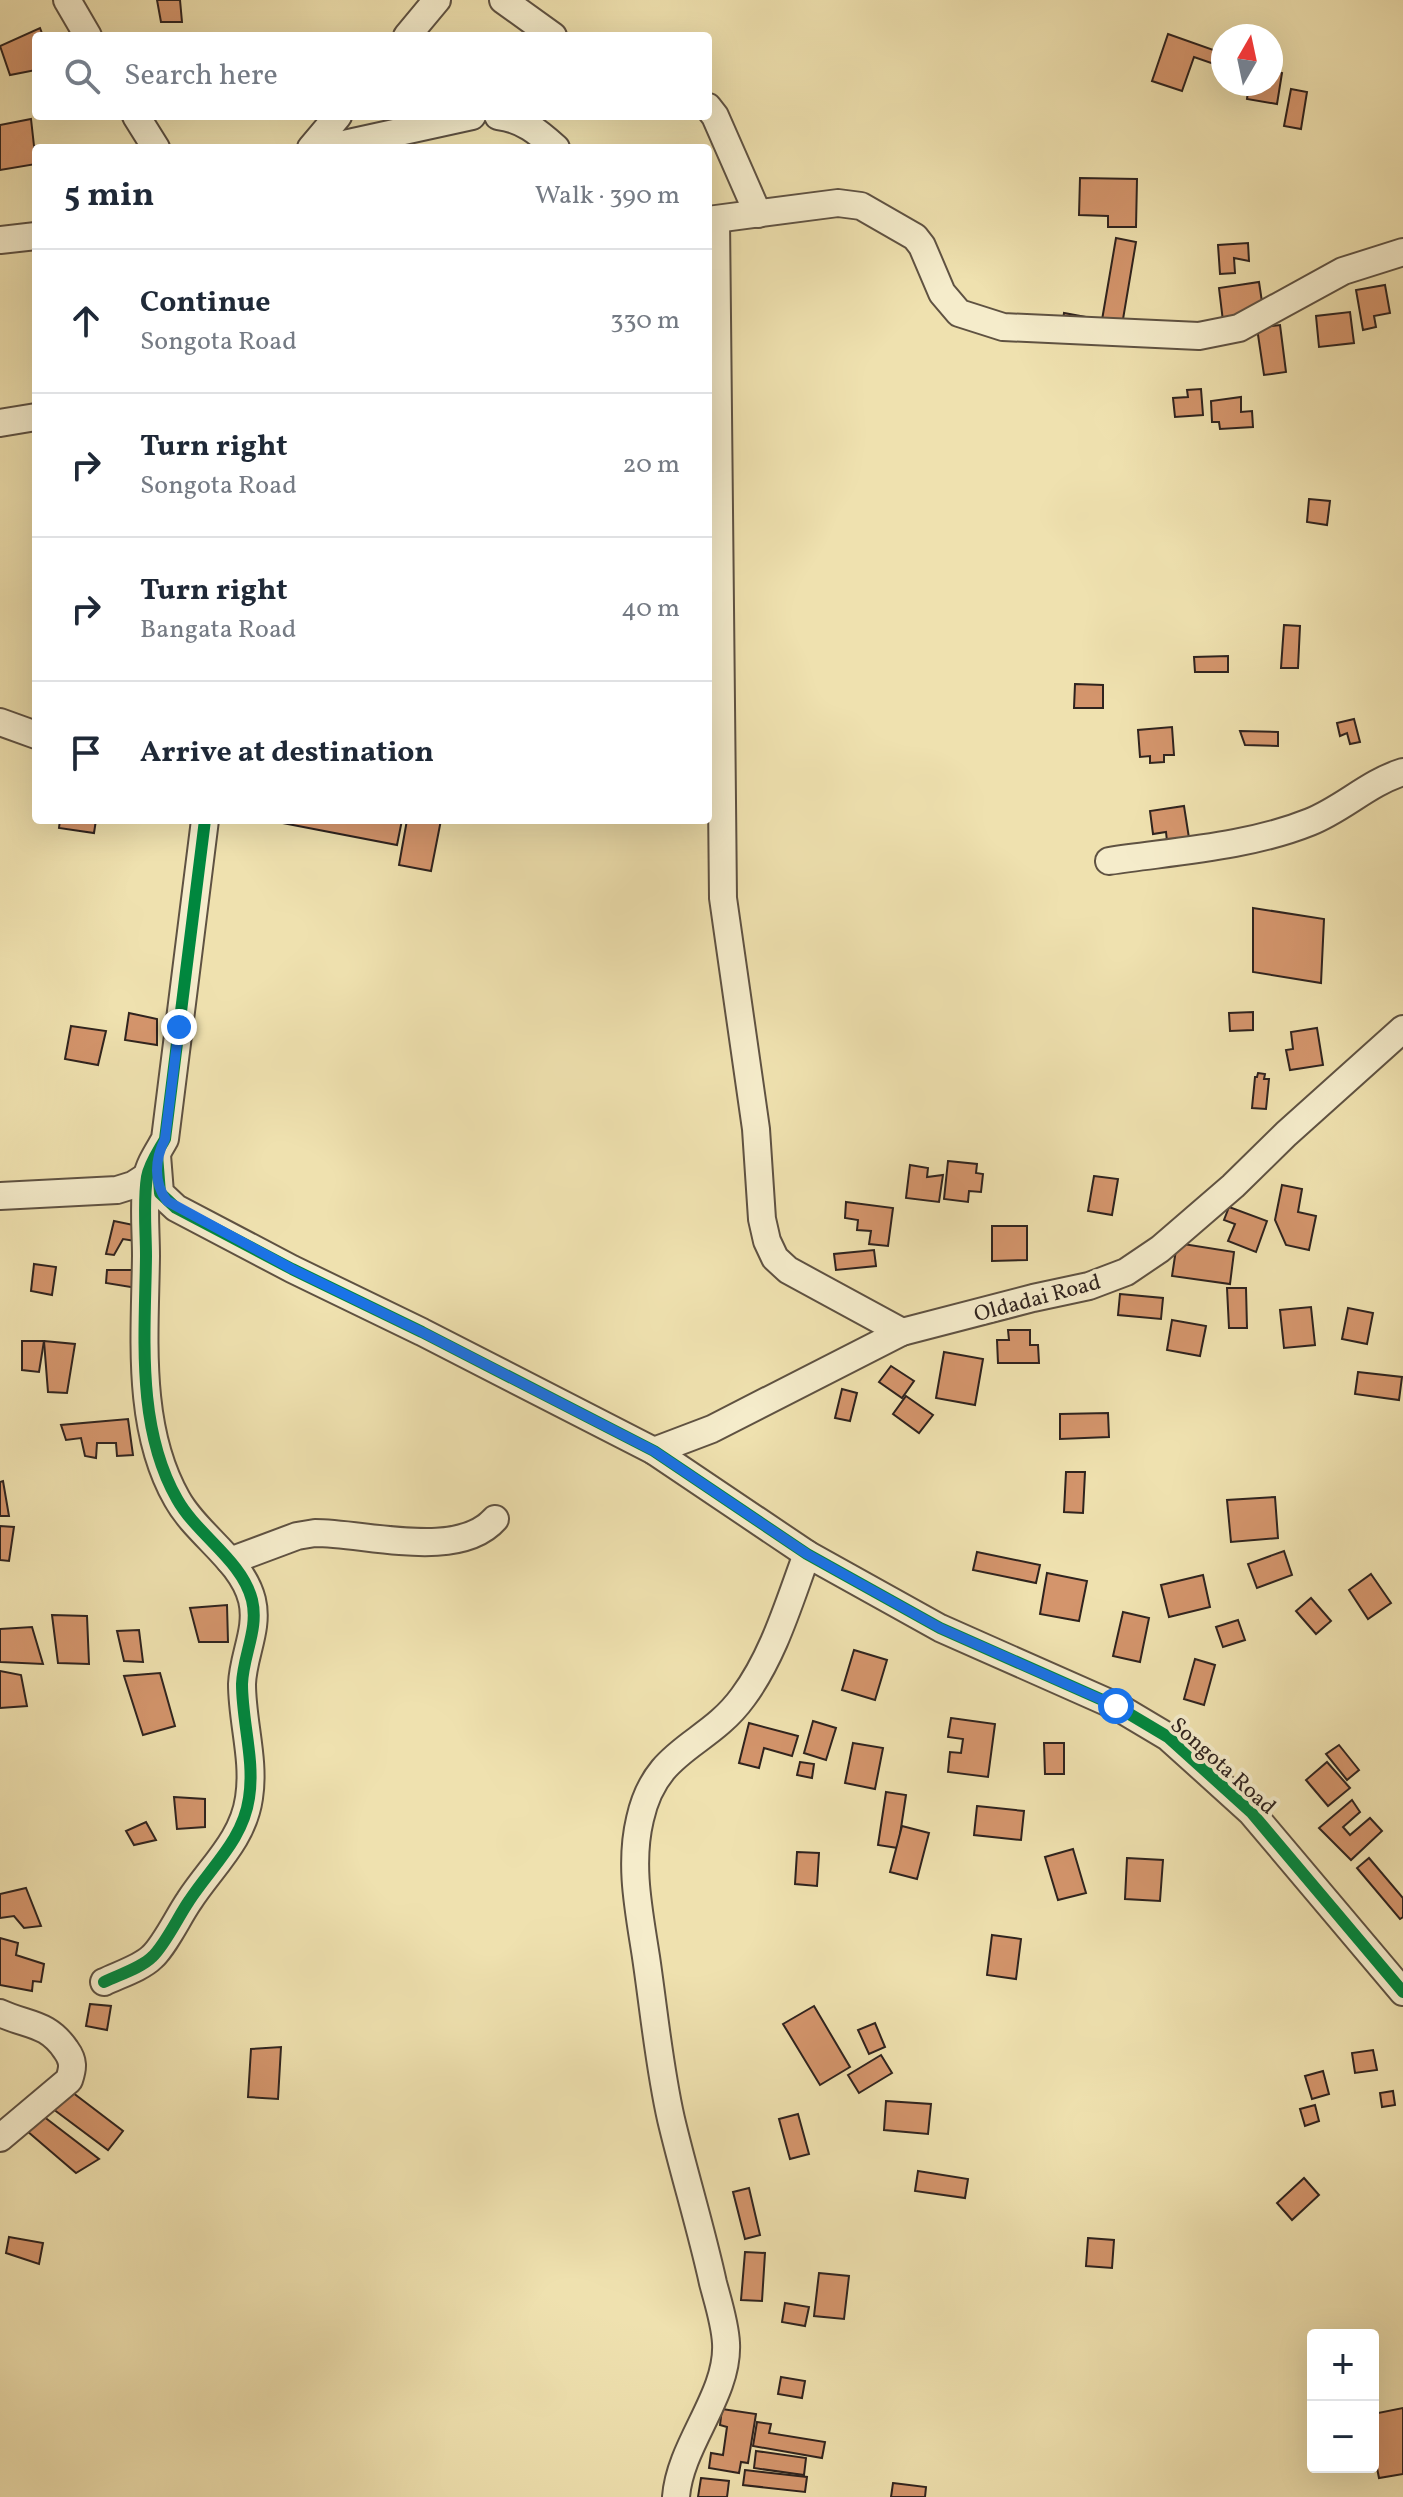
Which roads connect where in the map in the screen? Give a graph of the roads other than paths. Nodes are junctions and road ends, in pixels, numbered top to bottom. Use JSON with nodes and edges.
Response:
{"nodes":[{"id":1,"x":67,"y":0,"type":"edge"},
{"id":2,"x":437,"y":0,"type":"edge"},
{"id":3,"x":503,"y":0,"type":"edge"},
{"id":4,"x":86,"y":32,"type":"edge"},
{"id":5,"x":410,"y":32,"type":"edge"},
{"id":6,"x":547,"y":32,"type":"edge"},
{"id":7,"x":712,"y":112,"type":"edge"},
{"id":8,"x":138,"y":120,"type":"edge"},
{"id":9,"x":335,"y":120,"type":"edge"},
{"id":10,"x":454,"y":120,"type":"edge"},
{"id":11,"x":540,"y":122,"type":"edge"},
{"id":12,"x":154,"y":144,"type":"edge"},
{"id":13,"x":314,"y":144,"type":"edge"},
{"id":14,"x":344,"y":144,"type":"edge"},
{"id":15,"x":554,"y":144,"type":"edge"},
{"id":16,"x":758,"y":214,"type":"junction"},
{"id":17,"x":712,"y":220,"type":"edge"},
{"id":18,"x":32,"y":236,"type":"edge"},
{"id":19,"x":0,"y":240,"type":"edge"},
{"id":20,"x":1403,"y":252,"type":"edge"},
{"id":21,"x":32,"y":418,"type":"edge"},
{"id":22,"x":0,"y":423,"type":"edge"},
{"id":23,"x":0,"y":722,"type":"edge"},
{"id":24,"x":32,"y":734,"type":"edge"},
{"id":25,"x":1403,"y":772,"type":"edge"},
{"id":26,"x":204,"y":824,"type":"edge"},
{"id":27,"x":1109,"y":861,"type":"dead end"},
{"id":28,"x":1403,"y":1029,"type":"edge"},
{"id":29,"x":152,"y":1165,"type":"junction"},
{"id":30,"x":0,"y":1196,"type":"edge"},
{"id":31,"x":902,"y":1332,"type":"junction"},
{"id":32,"x":654,"y":1451,"type":"junction"},
{"id":33,"x":495,"y":1519,"type":"dead end"},
{"id":34,"x":807,"y":1554,"type":"junction"},
{"id":35,"x":230,"y":1561,"type":"junction"},
{"id":36,"x":104,"y":1982,"type":"dead end"},
{"id":37,"x":1403,"y":1992,"type":"edge"},
{"id":38,"x":0,"y":2013,"type":"edge"},
{"id":39,"x":0,"y":2138,"type":"edge"},
{"id":40,"x":676,"y":2497,"type":"edge"}],
"edges":[{"from":1,"to":4,"type":"street"},
{"from":2,"to":5,"type":"street"},
{"from":3,"to":6,"type":"street"},
{"from":7,"to":16,"type":"street"},
{"from":8,"to":12,"type":"street"},
{"from":9,"to":13,"type":"street"},
{"from":10,"to":14,"type":"street"},
{"from":11,"to":15,"type":"street"},
{"from":16,"to":17,"type":"street"},
{"from":16,"to":20,"type":"street"},
{"from":17,"to":31,"type":"street"},
{"from":18,"to":19,"type":"street"},
{"from":21,"to":22,"type":"street"},
{"from":23,"to":24,"type":"street"},
{"from":25,"to":27,"type":"street"},
{"from":26,"to":29,"type":"street"},
{"from":28,"to":31,"type":"street","name":"Oldadai Road"},
{"from":29,"to":30,"type":"street"},
{"from":29,"to":32,"type":"street","name":"Songota Road"},
{"from":29,"to":35,"type":"street"},
{"from":31,"to":32,"type":"street","name":"Oldadai Road"},
{"from":32,"to":34,"type":"street","name":"Songota Road"},
{"from":33,"to":35,"type":"street"},
{"from":34,"to":37,"type":"street","name":"Songota Road"},
{"from":34,"to":40,"type":"street"},
{"from":35,"to":36,"type":"street"},
{"from":38,"to":39,"type":"street"}]}
